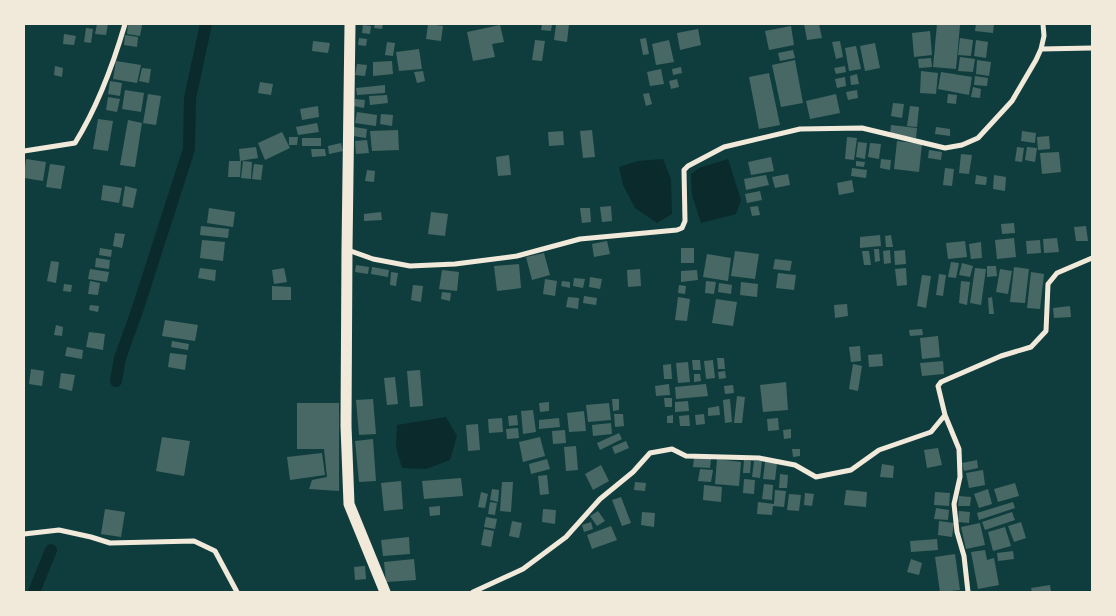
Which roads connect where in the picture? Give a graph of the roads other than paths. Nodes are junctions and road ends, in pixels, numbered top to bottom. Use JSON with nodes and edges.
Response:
{"nodes":[{"id":1,"x":125,"y":24,"type":"edge"},
{"id":2,"x":350,"y":24,"type":"edge"},
{"id":3,"x":1043,"y":24,"type":"edge"},
{"id":4,"x":1092,"y":48,"type":"edge"},
{"id":5,"x":1041,"y":50,"type":"junction"},
{"id":6,"x":24,"y":151,"type":"edge"},
{"id":7,"x":347,"y":249,"type":"junction"},
{"id":8,"x":1092,"y":258,"type":"edge"},
{"id":9,"x":945,"y":415,"type":"junction"},
{"id":10,"x":24,"y":534,"type":"edge"},
{"id":11,"x":237,"y":592,"type":"edge"},
{"id":12,"x":385,"y":592,"type":"edge"},
{"id":13,"x":473,"y":592,"type":"edge"},
{"id":14,"x":968,"y":592,"type":"edge"}],
"edges":[{"from":1,"to":6,"type":"street"},
{"from":2,"to":7,"type":"main road"},
{"from":3,"to":5,"type":"street"},
{"from":4,"to":5,"type":"street"},
{"from":5,"to":7,"type":"street"},
{"from":7,"to":12,"type":"main road"},
{"from":8,"to":9,"type":"street"},
{"from":9,"to":13,"type":"street"},
{"from":9,"to":14,"type":"street"},
{"from":10,"to":11,"type":"street"}]}
